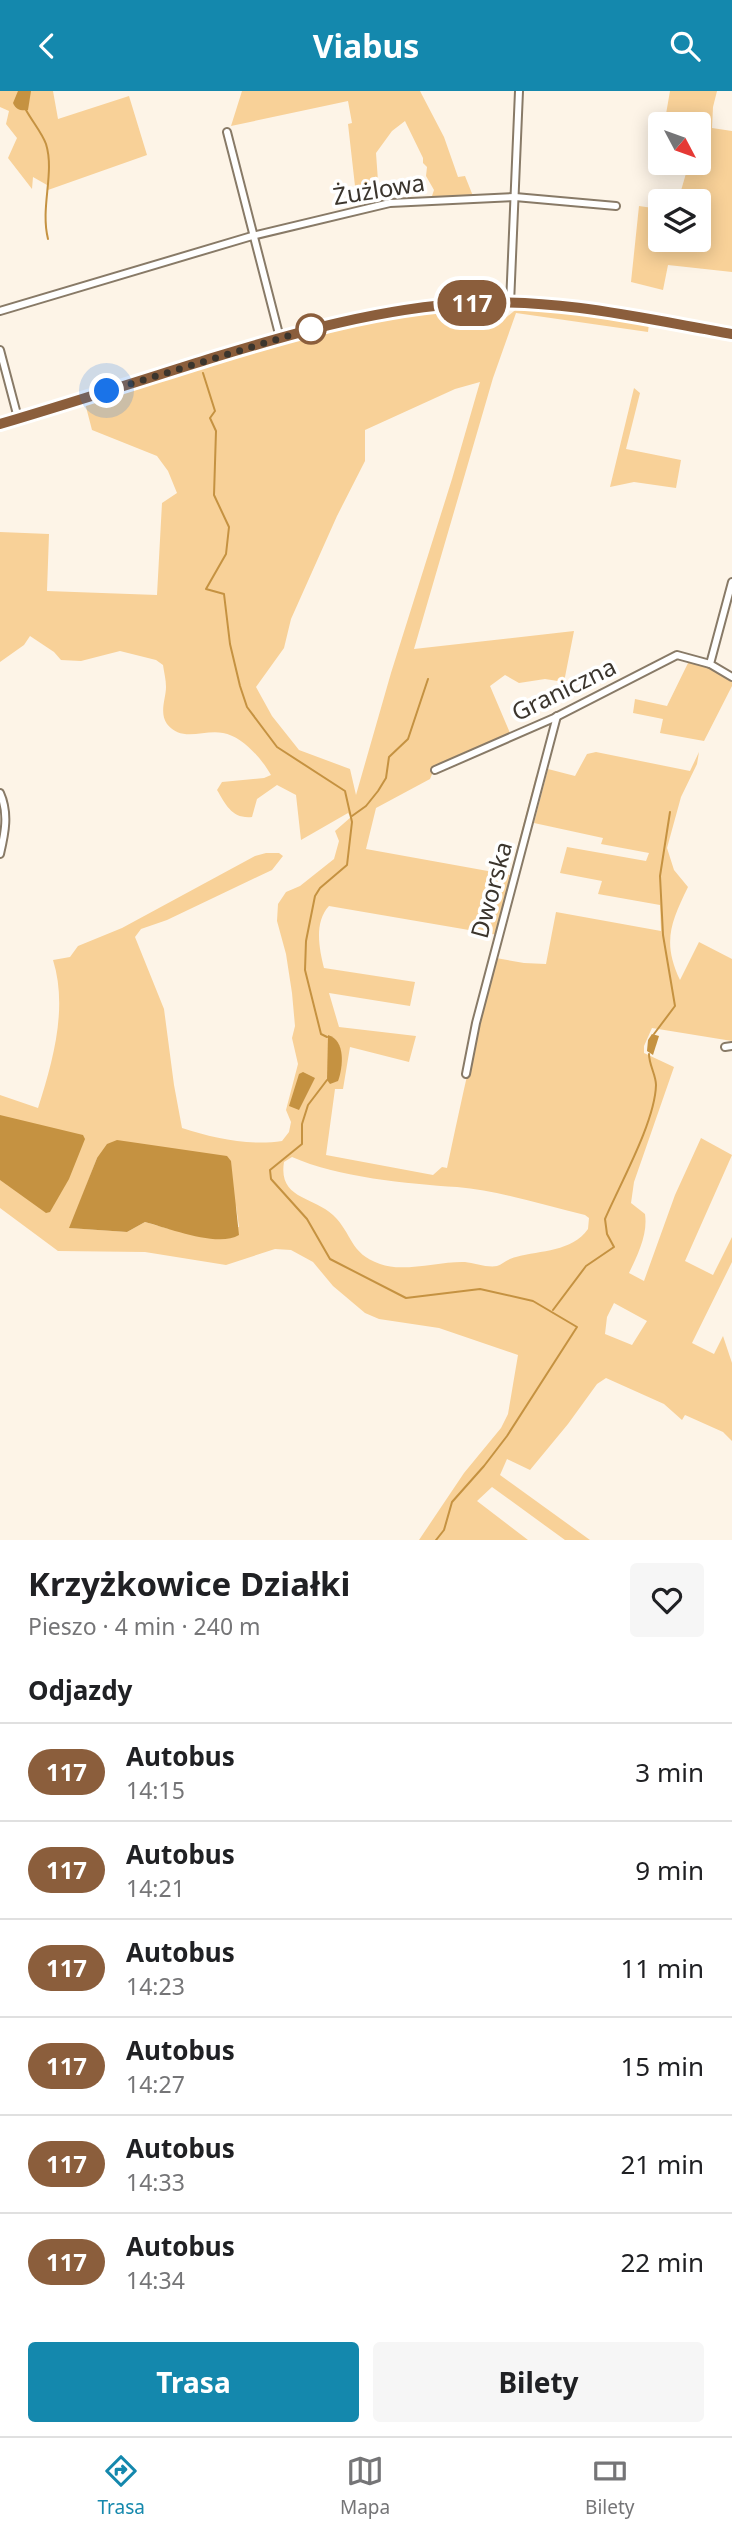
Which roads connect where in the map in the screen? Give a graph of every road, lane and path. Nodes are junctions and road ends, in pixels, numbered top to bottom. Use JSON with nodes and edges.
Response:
{"nodes":[{"id":1,"x":519,"y":91,"type":"edge"},
{"id":2,"x":227,"y":132,"type":"dead end"},
{"id":3,"x":515,"y":197,"type":"junction"},
{"id":4,"x":616,"y":206,"type":"dead end"},
{"id":5,"x":252,"y":236,"type":"junction"},
{"id":6,"x":510,"y":304,"type":"junction"},
{"id":7,"x":0,"y":311,"type":"edge"},
{"id":8,"x":732,"y":334,"type":"edge"},
{"id":9,"x":280,"y":338,"type":"junction"},
{"id":10,"x":0,"y":350,"type":"edge"},
{"id":11,"x":18,"y":418,"type":"junction"},
{"id":12,"x":0,"y":423,"type":"edge"},
{"id":13,"x":732,"y":582,"type":"edge"},
{"id":14,"x":710,"y":664,"type":"junction"},
{"id":15,"x":732,"y":677,"type":"edge"},
{"id":16,"x":558,"y":716,"type":"junction"},
{"id":17,"x":435,"y":770,"type":"dead end"},
{"id":18,"x":0,"y":793,"type":"edge"},
{"id":19,"x":0,"y":854,"type":"edge"},
{"id":20,"x":466,"y":1074,"type":"dead end"}],
"edges":[{"from":1,"to":3,"type":"street"},
{"from":2,"to":5,"type":"street"},
{"from":3,"to":4,"type":"street","name":"Żużlowa"},
{"from":3,"to":5,"type":"street","name":"Żużlowa"},
{"from":3,"to":6,"type":"street"},
{"from":5,"to":7,"type":"street","name":"Żużlowa"},
{"from":5,"to":9,"type":"street"},
{"from":6,"to":8,"type":"main road"},
{"from":6,"to":9,"type":"main road"},
{"from":9,"to":11,"type":"main road"},
{"from":10,"to":11,"type":"street"},
{"from":11,"to":12,"type":"main road"},
{"from":13,"to":14,"type":"street"},
{"from":14,"to":15,"type":"street","name":"Graniczna"},
{"from":14,"to":16,"type":"street","name":"Graniczna"},
{"from":16,"to":17,"type":"street","name":"Graniczna"},
{"from":16,"to":20,"type":"street","name":"Dworska"},
{"from":18,"to":19,"type":"street"}]}
